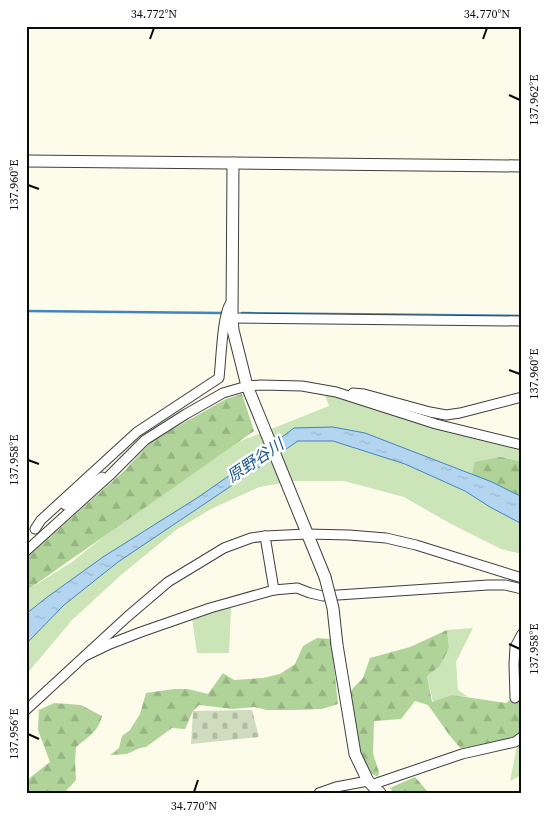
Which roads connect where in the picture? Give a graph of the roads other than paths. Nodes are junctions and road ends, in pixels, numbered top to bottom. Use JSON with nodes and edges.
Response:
{"nodes":[{"id":1,"x":26,"y":161,"type":"edge"},
{"id":2,"x":233,"y":163,"type":"junction"},
{"id":3,"x":522,"y":166,"type":"edge"},
{"id":4,"x":232,"y":301,"type":"junction"},
{"id":5,"x":232,"y":318,"type":"junction"},
{"id":6,"x":522,"y":321,"type":"edge"},
{"id":7,"x":248,"y":389,"type":"junction"},
{"id":8,"x":336,"y":392,"type":"junction"},
{"id":9,"x":522,"y":397,"type":"edge"},
{"id":10,"x":522,"y":445,"type":"edge"},
{"id":11,"x":120,"y":466,"type":"junction"},
{"id":12,"x":31,"y":531,"type":"edge"},
{"id":13,"x":307,"y":534,"type":"junction"},
{"id":14,"x":265,"y":536,"type":"junction"},
{"id":15,"x":26,"y":552,"type":"edge"},
{"id":16,"x":522,"y":578,"type":"edge"},
{"id":17,"x":522,"y":589,"type":"edge"},
{"id":18,"x":274,"y":590,"type":"junction"},
{"id":19,"x":522,"y":634,"type":"edge"},
{"id":20,"x":85,"y":656,"type":"junction"},
{"id":21,"x":515,"y":698,"type":"dead end"},
{"id":22,"x":26,"y":710,"type":"edge"},
{"id":23,"x":522,"y":738,"type":"edge"},
{"id":24,"x":373,"y":786,"type":"edge"},
{"id":25,"x":320,"y":793,"type":"edge"}],
"edges":[{"from":1,"to":2,"type":"street"},
{"from":2,"to":3,"type":"street"},
{"from":2,"to":4,"type":"street"},
{"from":4,"to":5,"type":"street"},
{"from":4,"to":12,"type":"street"},
{"from":5,"to":6,"type":"street"},
{"from":5,"to":7,"type":"street"},
{"from":7,"to":8,"type":"street"},
{"from":7,"to":11,"type":"street"},
{"from":7,"to":13,"type":"street"},
{"from":8,"to":9,"type":"street"},
{"from":8,"to":10,"type":"street"},
{"from":11,"to":12,"type":"street"},
{"from":11,"to":15,"type":"street"},
{"from":13,"to":14,"type":"street"},
{"from":13,"to":16,"type":"street"},
{"from":13,"to":24,"type":"street","bridge":true},
{"from":14,"to":18,"type":"street"},
{"from":14,"to":20,"type":"street"},
{"from":17,"to":18,"type":"street"},
{"from":18,"to":20,"type":"street"},
{"from":19,"to":21,"type":"street"},
{"from":20,"to":22,"type":"street"},
{"from":23,"to":24,"type":"street"},
{"from":24,"to":25,"type":"street"}]}
